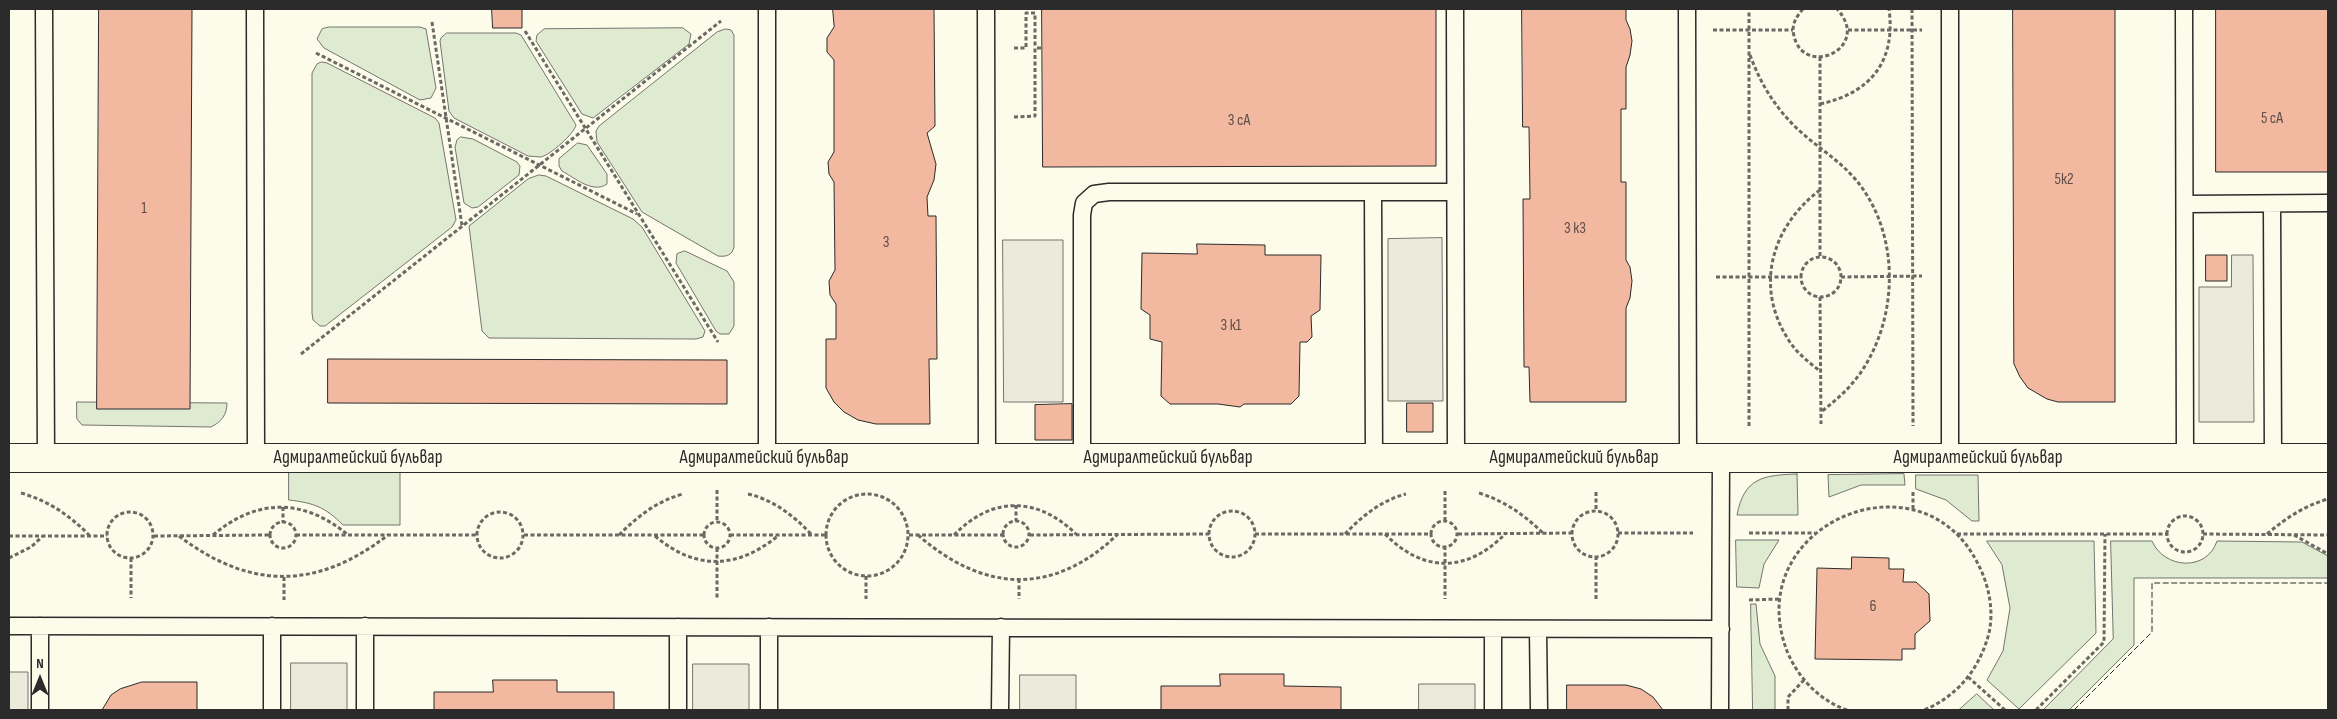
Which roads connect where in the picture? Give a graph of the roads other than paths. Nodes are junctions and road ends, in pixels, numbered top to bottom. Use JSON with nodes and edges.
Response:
{"nodes":[{"id":1,"x":44,"y":9,"type":"edge"},
{"id":2,"x":255,"y":9,"type":"edge"},
{"id":3,"x":767,"y":9,"type":"edge"},
{"id":4,"x":986,"y":9,"type":"edge"},
{"id":5,"x":1455,"y":9,"type":"edge"},
{"id":6,"x":1687,"y":9,"type":"edge"},
{"id":7,"x":1950,"y":9,"type":"edge"},
{"id":8,"x":2184,"y":9,"type":"edge"},
{"id":9,"x":1373,"y":192,"type":"junction"},
{"id":10,"x":1455,"y":192,"type":"junction"},
{"id":11,"x":2328,"y":203,"type":"edge"},
{"id":12,"x":2185,"y":204,"type":"junction"},
{"id":13,"x":2272,"y":204,"type":"junction"},
{"id":14,"x":9,"y":458,"type":"edge"},
{"id":15,"x":46,"y":458,"type":"junction"},
{"id":16,"x":256,"y":458,"type":"junction"},
{"id":17,"x":767,"y":458,"type":"junction"},
{"id":18,"x":987,"y":458,"type":"junction"},
{"id":19,"x":1082,"y":458,"type":"junction"},
{"id":20,"x":1374,"y":458,"type":"junction"},
{"id":21,"x":1456,"y":458,"type":"junction"},
{"id":22,"x":1688,"y":458,"type":"junction"},
{"id":23,"x":1721,"y":458,"type":"junction"},
{"id":24,"x":1950,"y":458,"type":"junction"},
{"id":25,"x":2185,"y":458,"type":"junction"},
{"id":26,"x":2273,"y":458,"type":"junction"},
{"id":27,"x":2328,"y":458,"type":"edge"},
{"id":28,"x":9,"y":626,"type":"edge"},
{"id":29,"x":40,"y":626,"type":"junction"},
{"id":30,"x":272,"y":626,"type":"junction"},
{"id":31,"x":365,"y":626,"type":"junction"},
{"id":32,"x":678,"y":627,"type":"junction"},
{"id":33,"x":769,"y":628,"type":"junction"},
{"id":34,"x":1000,"y":628,"type":"junction"},
{"id":35,"x":1493,"y":629,"type":"junction"},
{"id":36,"x":1538,"y":629,"type":"junction"},
{"id":37,"x":1721,"y":629,"type":"junction"},
{"id":38,"x":40,"y":710,"type":"edge"},
{"id":39,"x":272,"y":710,"type":"edge"},
{"id":40,"x":365,"y":710,"type":"edge"},
{"id":41,"x":678,"y":710,"type":"edge"},
{"id":42,"x":769,"y":710,"type":"edge"},
{"id":43,"x":1000,"y":710,"type":"edge"},
{"id":44,"x":1493,"y":710,"type":"edge"},
{"id":45,"x":1539,"y":710,"type":"edge"},
{"id":46,"x":1720,"y":710,"type":"edge"}],
"edges":[{"from":1,"to":15,"type":"lane"},
{"from":2,"to":16,"type":"lane"},
{"from":3,"to":17,"type":"lane"},
{"from":4,"to":18,"type":"lane"},
{"from":5,"to":10,"type":"lane"},
{"from":6,"to":22,"type":"lane"},
{"from":7,"to":24,"type":"lane"},
{"from":8,"to":12,"type":"lane"},
{"from":9,"to":10,"type":"lane"},
{"from":9,"to":19,"type":"lane"},
{"from":9,"to":20,"type":"lane"},
{"from":10,"to":21,"type":"lane"},
{"from":11,"to":13,"type":"lane"},
{"from":12,"to":13,"type":"lane"},
{"from":12,"to":25,"type":"lane"},
{"from":13,"to":26,"type":"lane"},
{"from":14,"to":15,"type":"street","name":"Адмиралтейский бульвар"},
{"from":15,"to":16,"type":"street","name":"Адмиралтейский бульвар"},
{"from":16,"to":17,"type":"street","name":"Адмиралтейский бульвар"},
{"from":17,"to":18,"type":"street","name":"Адмиралтейский бульвар"},
{"from":18,"to":19,"type":"street","name":"Адмиралтейский бульвар"},
{"from":19,"to":20,"type":"street","name":"Адмиралтейский бульвар"},
{"from":20,"to":21,"type":"street","name":"Адмиралтейский бульвар"},
{"from":21,"to":22,"type":"street","name":"Адмиралтейский бульвар"},
{"from":22,"to":23,"type":"street","name":"Адмиралтейский бульвар"},
{"from":23,"to":24,"type":"street","name":"Адмиралтейский бульвар"},
{"from":23,"to":37,"type":"lane"},
{"from":24,"to":25,"type":"street","name":"Адмиралтейский бульвар"},
{"from":25,"to":26,"type":"street","name":"Адмиралтейский бульвар"},
{"from":26,"to":27,"type":"street","name":"Адмиралтейский бульвар"},
{"from":28,"to":29,"type":"lane"},
{"from":29,"to":30,"type":"lane"},
{"from":29,"to":38,"type":"lane"},
{"from":30,"to":31,"type":"lane"},
{"from":30,"to":39,"type":"lane"},
{"from":31,"to":32,"type":"lane"},
{"from":31,"to":40,"type":"lane"},
{"from":32,"to":33,"type":"lane"},
{"from":32,"to":41,"type":"lane"},
{"from":33,"to":34,"type":"lane"},
{"from":33,"to":42,"type":"lane"},
{"from":34,"to":35,"type":"lane"},
{"from":34,"to":43,"type":"lane"},
{"from":35,"to":36,"type":"lane"},
{"from":35,"to":44,"type":"lane"},
{"from":36,"to":37,"type":"lane"},
{"from":36,"to":45,"type":"lane"},
{"from":37,"to":46,"type":"lane"}]}
